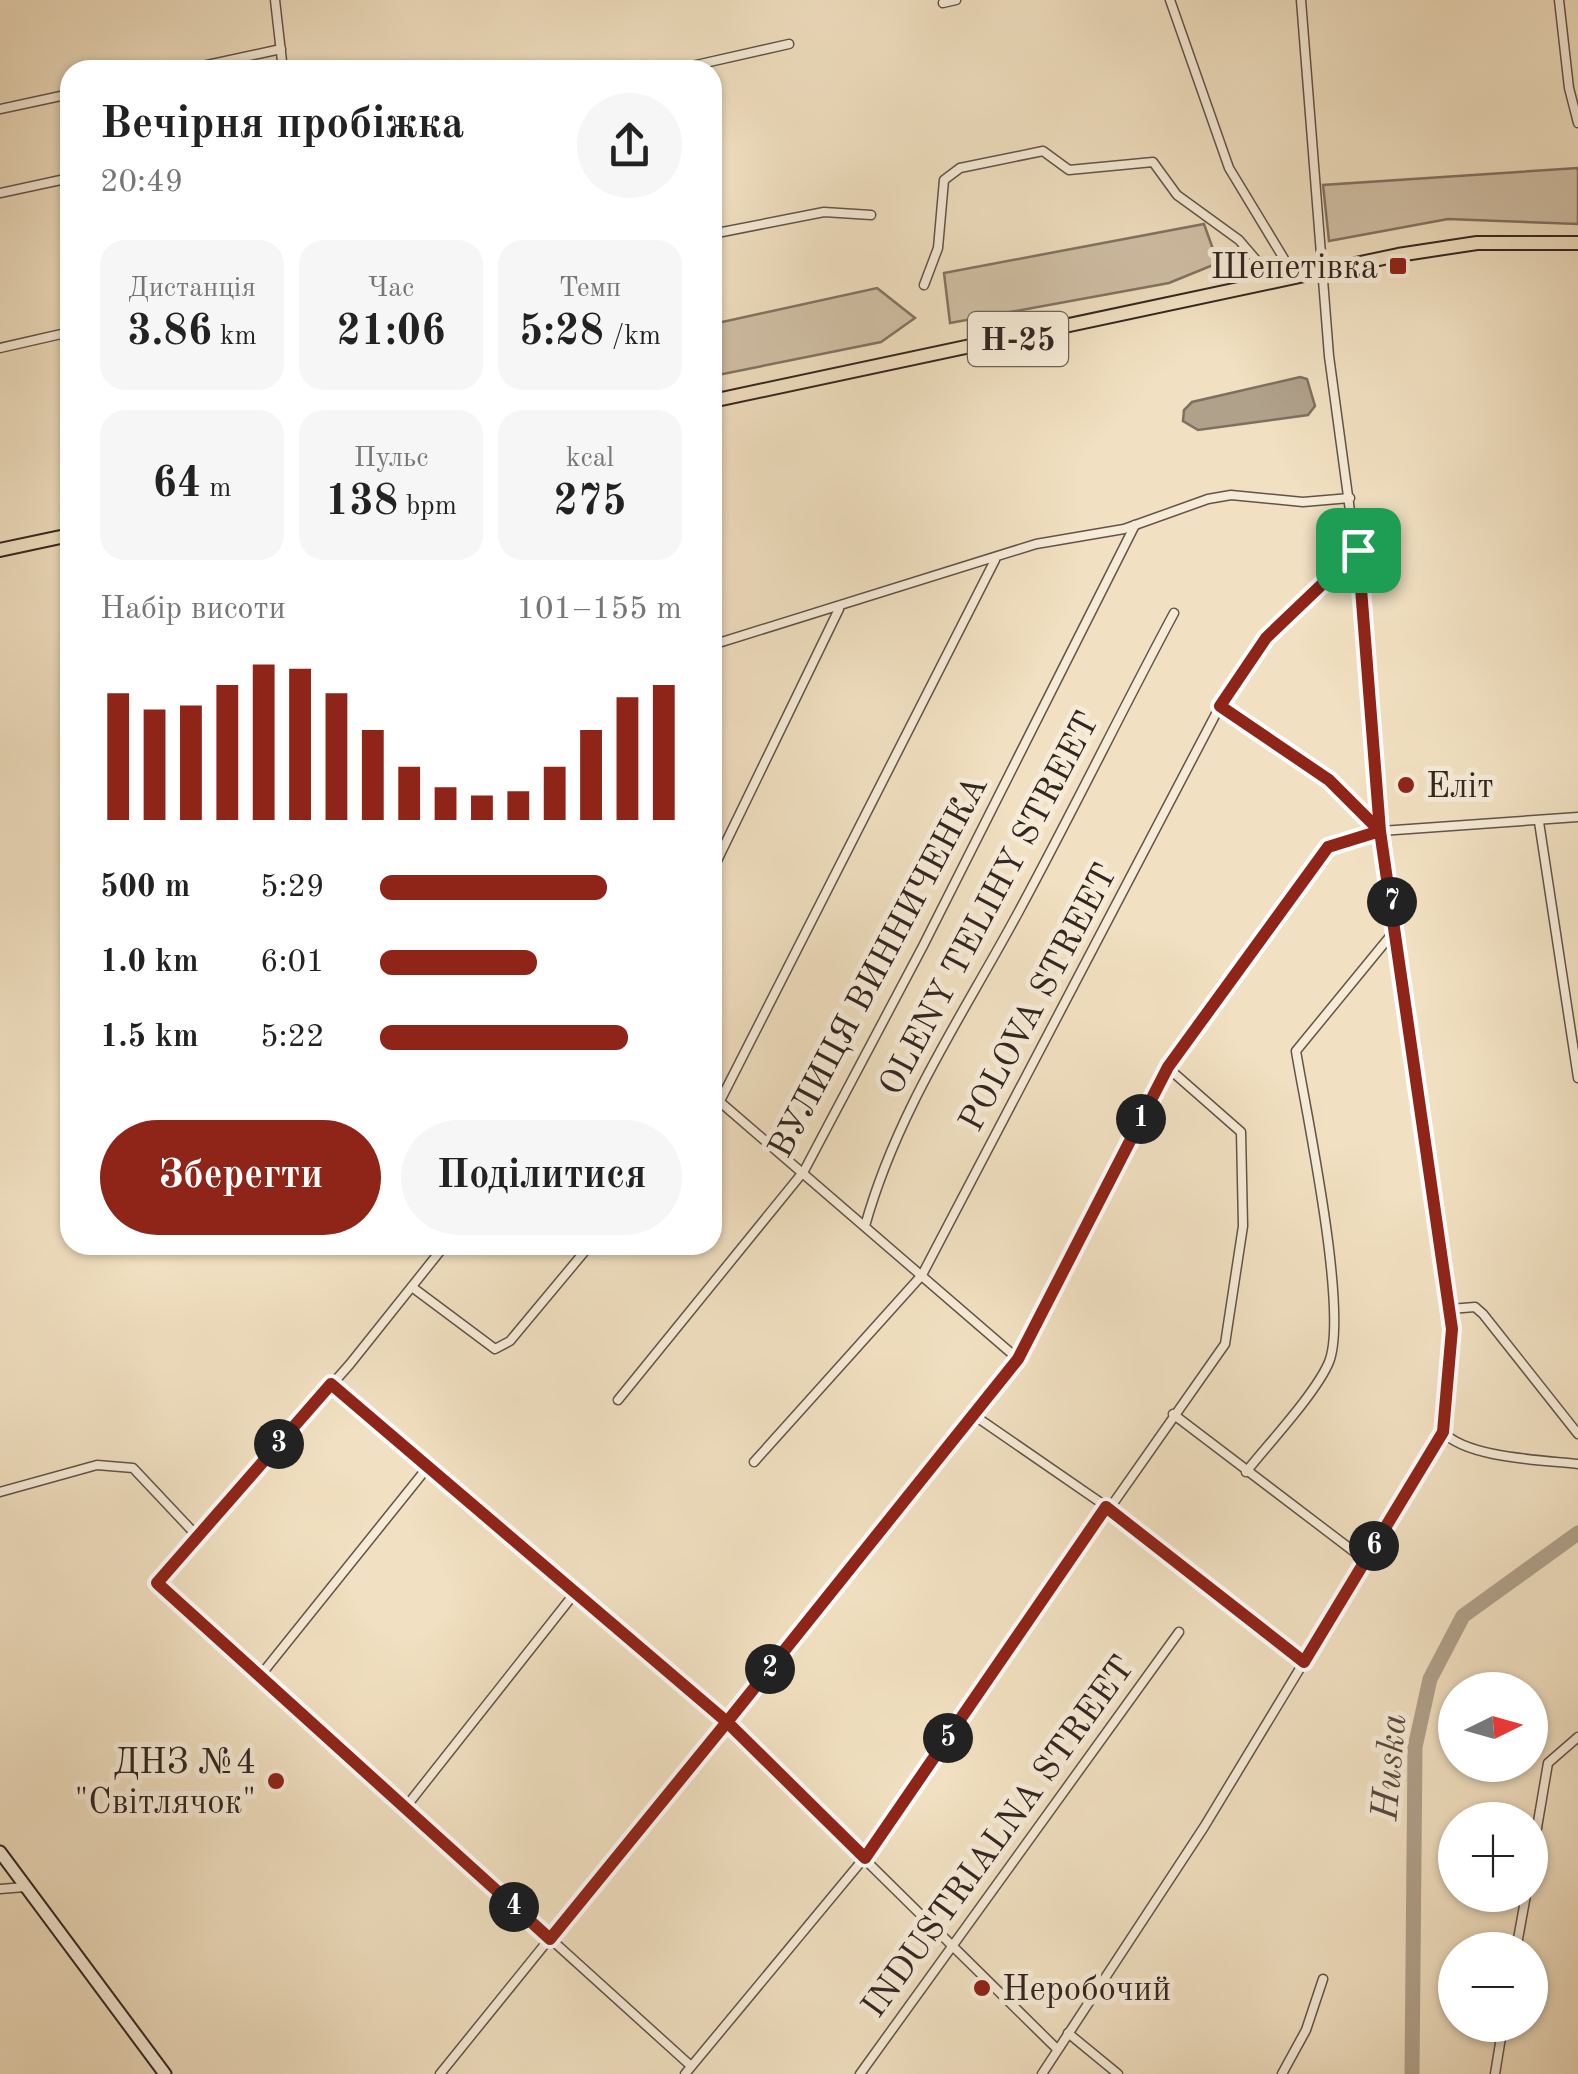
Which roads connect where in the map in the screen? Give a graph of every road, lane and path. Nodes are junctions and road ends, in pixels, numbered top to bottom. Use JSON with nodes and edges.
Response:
{"nodes":[{"id":1,"x":275,"y":0,"type":"edge"},
{"id":2,"x":956,"y":0,"type":"edge"},
{"id":3,"x":1170,"y":0,"type":"edge"},
{"id":4,"x":1301,"y":0,"type":"edge"},
{"id":5,"x":1560,"y":0,"type":"edge"},
{"id":6,"x":943,"y":2,"type":"dead end"},
{"id":7,"x":789,"y":44,"type":"dead end"},
{"id":8,"x":281,"y":50,"type":"junction"},
{"id":9,"x":232,"y":60,"type":"edge"},
{"id":10,"x":282,"y":60,"type":"edge"},
{"id":11,"x":718,"y":60,"type":"edge"},
{"id":12,"x":60,"y":96,"type":"edge"},
{"id":13,"x":0,"y":109,"type":"edge"},
{"id":14,"x":1578,"y":123,"type":"edge"},
{"id":15,"x":60,"y":180,"type":"edge"},
{"id":16,"x":0,"y":193,"type":"edge"},
{"id":17,"x":870,"y":216,"type":"dead end"},
{"id":18,"x":722,"y":232,"type":"edge"},
{"id":19,"x":1578,"y":242,"type":"edge"},
{"id":20,"x":1322,"y":272,"type":"junction"},
{"id":21,"x":1296,"y":277,"type":"junction"},
{"id":22,"x":1274,"y":282,"type":"junction"},
{"id":23,"x":924,"y":285,"type":"dead end"},
{"id":24,"x":60,"y":334,"type":"edge"},
{"id":25,"x":0,"y":348,"type":"edge"},
{"id":26,"x":722,"y":399,"type":"edge"},
{"id":27,"x":1350,"y":498,"type":"junction"},
{"id":28,"x":1135,"y":525,"type":"junction"},
{"id":29,"x":60,"y":537,"type":"edge"},
{"id":30,"x":0,"y":550,"type":"edge"},
{"id":31,"x":1358,"y":550,"type":"junction"},
{"id":32,"x":995,"y":560,"type":"junction"},
{"id":33,"x":839,"y":609,"type":"junction"},
{"id":34,"x":1174,"y":613,"type":"dead end"},
{"id":35,"x":722,"y":643,"type":"edge"},
{"id":36,"x":1220,"y":706,"type":"junction"},
{"id":37,"x":1578,"y":816,"type":"edge"},
{"id":38,"x":1539,"y":822,"type":"junction"},
{"id":39,"x":1380,"y":831,"type":"junction"},
{"id":40,"x":722,"y":850,"type":"edge"},
{"id":41,"x":1396,"y":929,"type":"junction"},
{"id":42,"x":1168,"y":1067,"type":"junction"},
{"id":43,"x":1578,"y":1078,"type":"edge"},
{"id":44,"x":722,"y":1087,"type":"edge"},
{"id":45,"x":722,"y":1107,"type":"edge"},
{"id":46,"x":804,"y":1171,"type":"junction"},
{"id":47,"x":865,"y":1226,"type":"junction"},
{"id":48,"x":437,"y":1255,"type":"edge"},
{"id":49,"x":582,"y":1255,"type":"edge"},
{"id":50,"x":922,"y":1275,"type":"junction"},
{"id":51,"x":412,"y":1287,"type":"junction"},
{"id":52,"x":1450,"y":1309,"type":"junction"},
{"id":53,"x":1018,"y":1359,"type":"junction"},
{"id":54,"x":331,"y":1384,"type":"junction"},
{"id":55,"x":618,"y":1400,"type":"dead end"},
{"id":56,"x":1173,"y":1414,"type":"junction"},
{"id":57,"x":975,"y":1416,"type":"junction"},
{"id":58,"x":1443,"y":1432,"type":"junction"},
{"id":59,"x":1578,"y":1434,"type":"edge"},
{"id":60,"x":754,"y":1462,"type":"dead end"},
{"id":61,"x":1578,"y":1464,"type":"edge"},
{"id":62,"x":427,"y":1468,"type":"junction"},
{"id":63,"x":1246,"y":1472,"type":"junction"},
{"id":64,"x":0,"y":1492,"type":"edge"},
{"id":65,"x":1106,"y":1507,"type":"junction"},
{"id":66,"x":198,"y":1537,"type":"junction"},
{"id":67,"x":1365,"y":1560,"type":"junction"},
{"id":68,"x":574,"y":1594,"type":"junction"},
{"id":69,"x":1179,"y":1632,"type":"dead end"},
{"id":70,"x":1304,"y":1662,"type":"junction"},
{"id":71,"x":260,"y":1676,"type":"junction"},
{"id":72,"x":727,"y":1722,"type":"junction"},
{"id":73,"x":1578,"y":1737,"type":"edge"},
{"id":74,"x":1541,"y":1802,"type":"edge"},
{"id":75,"x":406,"y":1808,"type":"junction"},
{"id":76,"x":0,"y":1852,"type":"edge"},
{"id":77,"x":865,"y":1858,"type":"junction"},
{"id":78,"x":25,"y":1886,"type":"junction"},
{"id":79,"x":0,"y":1888,"type":"edge"},
{"id":80,"x":550,"y":1939,"type":"junction"},
{"id":81,"x":952,"y":1942,"type":"junction"},
{"id":82,"x":1323,"y":1979,"type":"dead end"},
{"id":83,"x":1068,"y":2033,"type":"junction"},
{"id":84,"x":1501,"y":2042,"type":"edge"},
{"id":85,"x":1057,"y":2050,"type":"junction"},
{"id":86,"x":688,"y":2070,"type":"edge"},
{"id":87,"x":165,"y":2074,"type":"edge"},
{"id":88,"x":440,"y":2074,"type":"edge"},
{"id":89,"x":860,"y":2074,"type":"edge"},
{"id":90,"x":1042,"y":2074,"type":"edge"},
{"id":91,"x":1118,"y":2074,"type":"edge"},
{"id":92,"x":1282,"y":2074,"type":"edge"},
{"id":93,"x":1495,"y":2074,"type":"edge"}],
"edges":[{"from":1,"to":8,"type":"street"},
{"from":2,"to":6,"type":"street"},
{"from":3,"to":21,"type":"street"},
{"from":4,"to":20,"type":"street"},
{"from":5,"to":14,"type":"street"},
{"from":7,"to":11,"type":"street"},
{"from":8,"to":9,"type":"street"},
{"from":8,"to":10,"type":"street"},
{"from":12,"to":13,"type":"street"},
{"from":15,"to":16,"type":"street"},
{"from":17,"to":18,"type":"street"},
{"from":19,"to":20,"type":"main road","number":"Н-25"},
{"from":20,"to":21,"type":"main road","number":"Н-25"},
{"from":20,"to":27,"type":"street"},
{"from":21,"to":22,"type":"main road","number":"Н-25"},
{"from":22,"to":23,"type":"street"},
{"from":22,"to":26,"type":"main road","number":"Н-25"},
{"from":24,"to":25,"type":"street"},
{"from":27,"to":28,"type":"street"},
{"from":27,"to":31,"type":"street"},
{"from":28,"to":32,"type":"street"},
{"from":28,"to":46,"type":"street","name":"ВУЛИЦЯ ВИННИЧЕНКА"},
{"from":29,"to":30,"type":"main road"},
{"from":31,"to":36,"type":"street","name":"POLOVA STREET"},
{"from":31,"to":39,"type":"street"},
{"from":32,"to":33,"type":"street"},
{"from":32,"to":44,"type":"street"},
{"from":33,"to":35,"type":"street"},
{"from":33,"to":40,"type":"street"},
{"from":34,"to":47,"type":"street","name":"OLENY TELIHY STREET"},
{"from":36,"to":39,"type":"street"},
{"from":36,"to":50,"type":"street","name":"POLOVA STREET"},
{"from":37,"to":38,"type":"street"},
{"from":38,"to":39,"type":"street"},
{"from":38,"to":43,"type":"street"},
{"from":39,"to":41,"type":"street"},
{"from":39,"to":42,"type":"street"},
{"from":41,"to":52,"type":"street"},
{"from":41,"to":63,"type":"street"},
{"from":42,"to":53,"type":"street"},
{"from":42,"to":56,"type":"street"},
{"from":45,"to":46,"type":"street"},
{"from":46,"to":47,"type":"street"},
{"from":46,"to":55,"type":"street","name":"ВУЛИЦЯ ВИННИЧЕНКА"},
{"from":47,"to":50,"type":"street"},
{"from":48,"to":51,"type":"street"},
{"from":49,"to":51,"type":"street"},
{"from":50,"to":53,"type":"street"},
{"from":50,"to":60,"type":"street","name":"POLOVA STREET"},
{"from":51,"to":54,"type":"street"},
{"from":52,"to":58,"type":"street"},
{"from":52,"to":59,"type":"street"},
{"from":53,"to":57,"type":"street"},
{"from":54,"to":62,"type":"street"},
{"from":54,"to":66,"type":"street"},
{"from":56,"to":63,"type":"street"},
{"from":56,"to":65,"type":"street"},
{"from":57,"to":65,"type":"street"},
{"from":57,"to":72,"type":"street"},
{"from":58,"to":61,"type":"street"},
{"from":58,"to":67,"type":"street"},
{"from":62,"to":68,"type":"street"},
{"from":62,"to":71,"type":"street"},
{"from":63,"to":67,"type":"street"},
{"from":64,"to":66,"type":"street"},
{"from":65,"to":70,"type":"street"},
{"from":65,"to":77,"type":"street"},
{"from":66,"to":71,"type":"street"},
{"from":67,"to":70,"type":"street"},
{"from":68,"to":72,"type":"street"},
{"from":68,"to":75,"type":"street"},
{"from":69,"to":81,"type":"street","name":"INDUSTRIALNA STREET"},
{"from":70,"to":83,"type":"street"},
{"from":71,"to":75,"type":"street"},
{"from":72,"to":77,"type":"street"},
{"from":72,"to":80,"type":"street"},
{"from":73,"to":74,"type":"street"},
{"from":75,"to":80,"type":"street"},
{"from":76,"to":78,"type":"main road"},
{"from":77,"to":81,"type":"street"},
{"from":77,"to":86,"type":"street"},
{"from":78,"to":79,"type":"street"},
{"from":78,"to":87,"type":"main road"},
{"from":80,"to":86,"type":"street"},
{"from":80,"to":88,"type":"street"},
{"from":81,"to":85,"type":"street"},
{"from":81,"to":89,"type":"street","name":"INDUSTRIALNA STREET"},
{"from":82,"to":92,"type":"street"},
{"from":83,"to":85,"type":"street"},
{"from":83,"to":91,"type":"street"},
{"from":84,"to":93,"type":"street"},
{"from":85,"to":90,"type":"street"}]}
